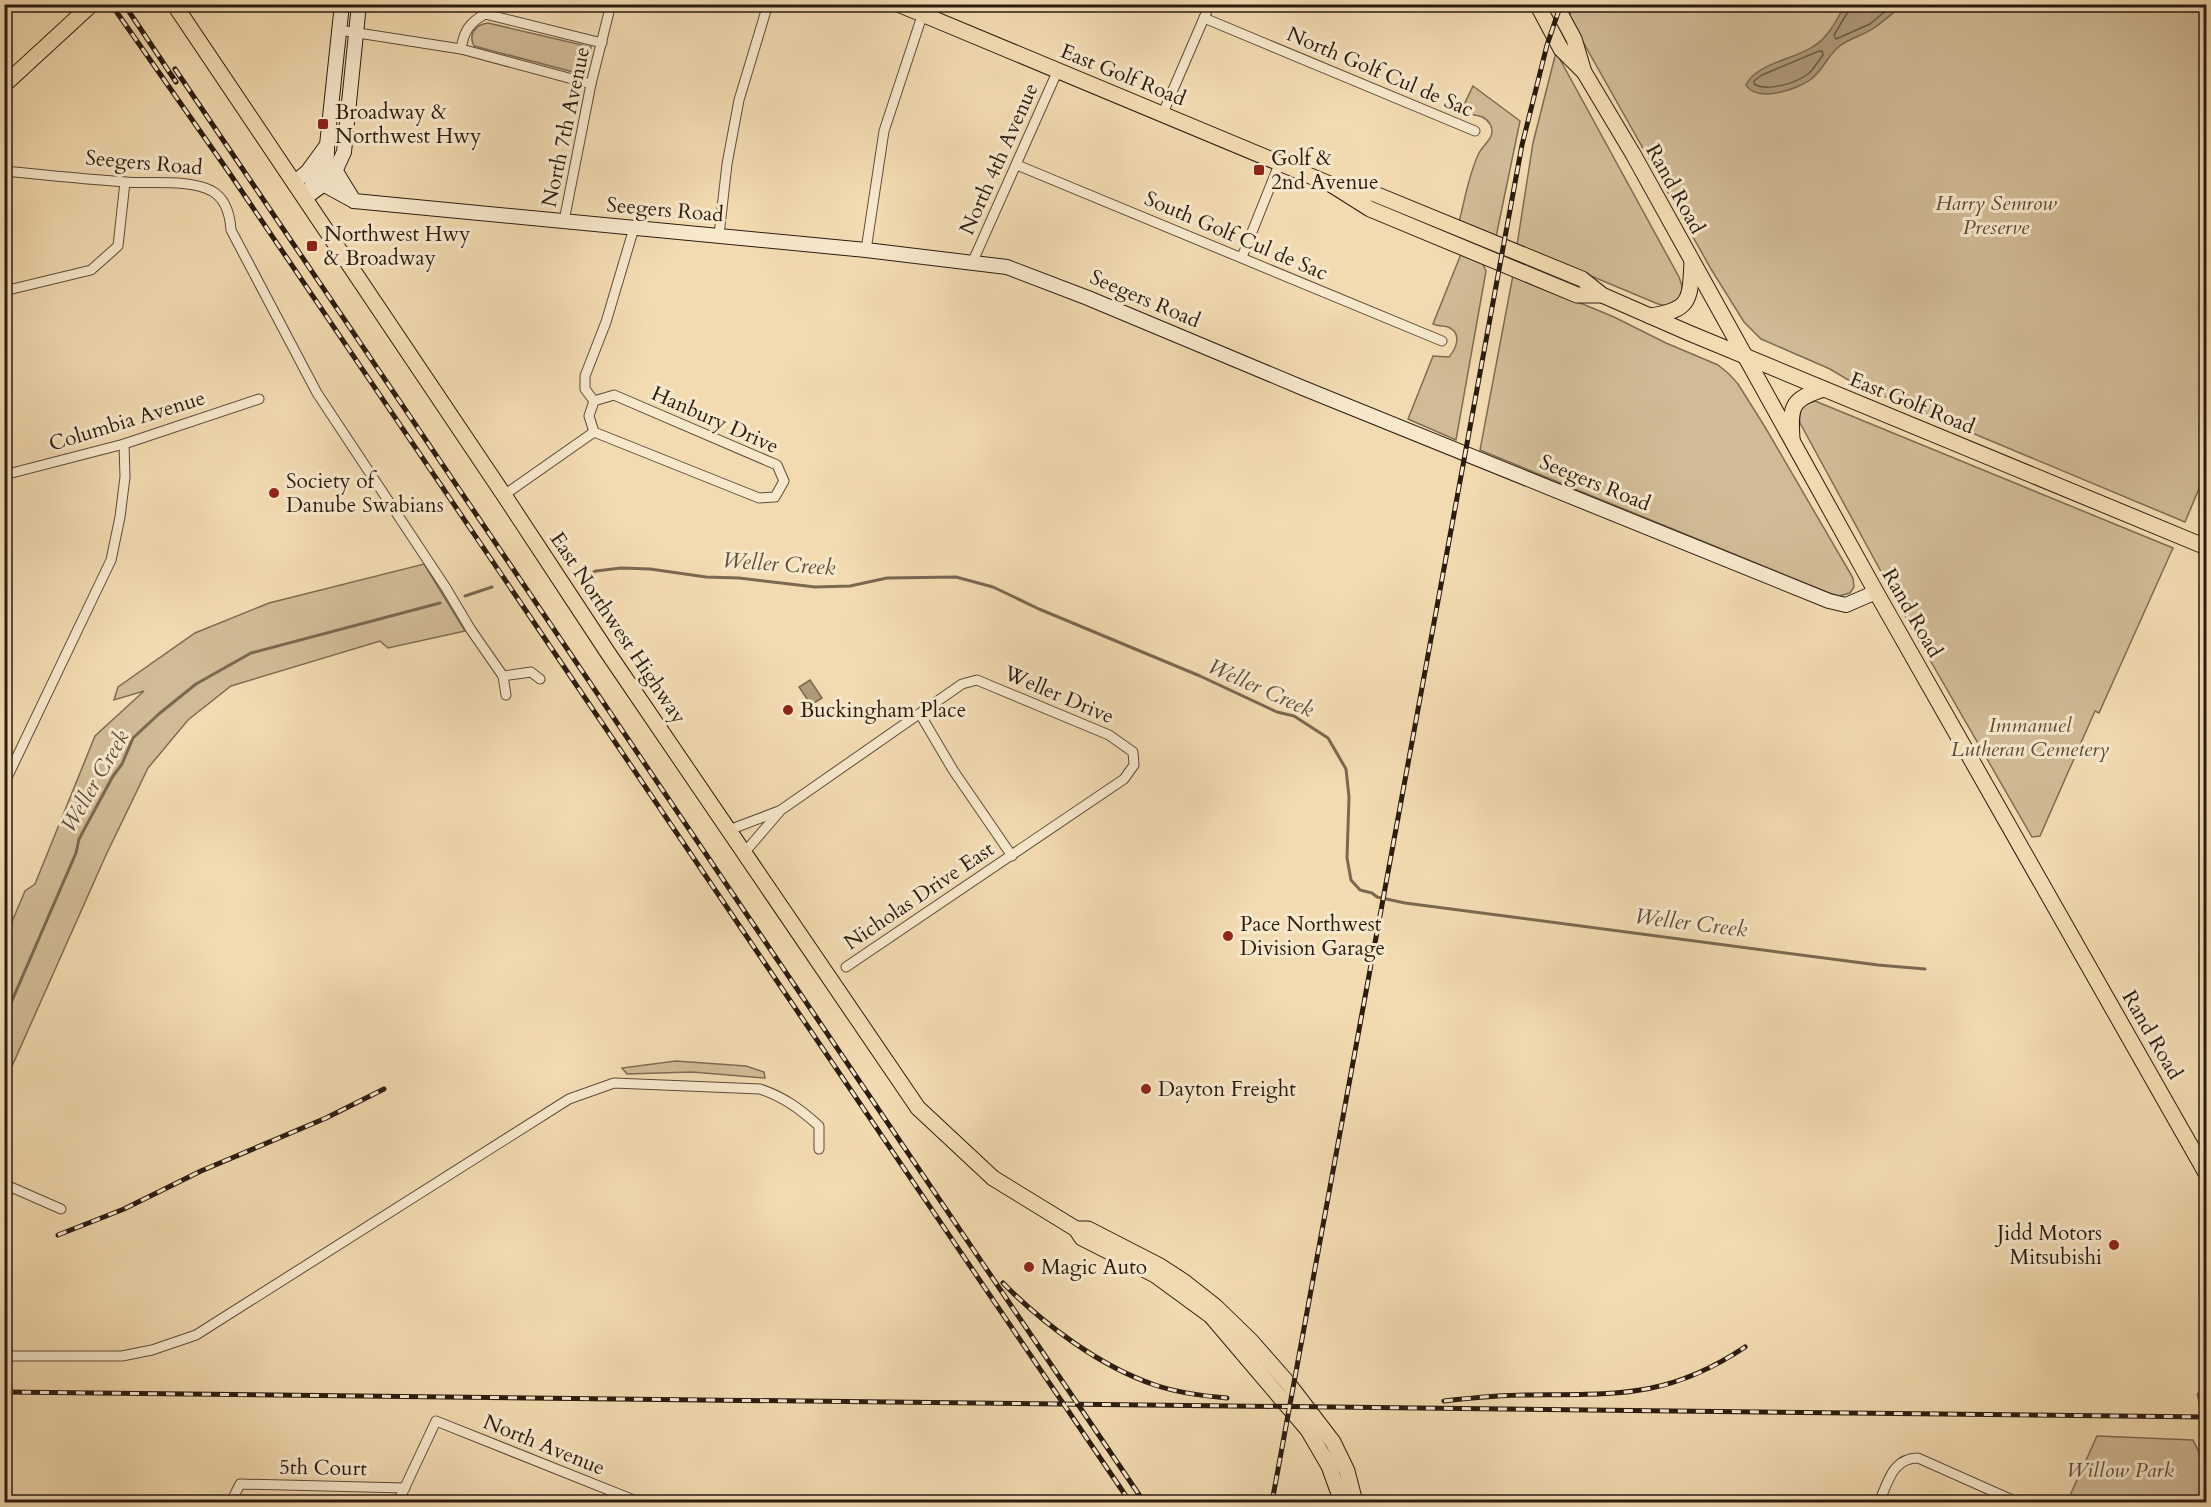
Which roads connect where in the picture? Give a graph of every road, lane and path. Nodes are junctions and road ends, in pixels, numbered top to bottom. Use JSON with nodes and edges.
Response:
{"nodes":[{"id":1,"x":92,"y":4,"type":"edge"},
{"id":2,"x":174,"y":4,"type":"edge"},
{"id":3,"x":342,"y":4,"type":"edge"},
{"id":4,"x":359,"y":4,"type":"edge"},
{"id":5,"x":612,"y":4,"type":"edge"},
{"id":6,"x":768,"y":4,"type":"edge"},
{"id":7,"x":898,"y":4,"type":"edge"},
{"id":8,"x":1210,"y":4,"type":"edge"},
{"id":9,"x":1537,"y":4,"type":"edge"},
{"id":10,"x":1555,"y":4,"type":"edge"},
{"id":11,"x":924,"y":9,"type":"edge"},
{"id":12,"x":1204,"y":18,"type":"junction"},
{"id":13,"x":339,"y":30,"type":"junction"},
{"id":14,"x":357,"y":33,"type":"junction"},
{"id":15,"x":602,"y":43,"type":"junction"},
{"id":16,"x":461,"y":49,"type":"junction"},
{"id":17,"x":1058,"y":70,"type":"junction"},
{"id":18,"x":1584,"y":72,"type":"junction"},
{"id":19,"x":591,"y":84,"type":"junction"},
{"id":20,"x":4,"y":85,"type":"edge"},
{"id":21,"x":1163,"y":113,"type":"junction"},
{"id":22,"x":1475,"y":131,"type":"dead end"},
{"id":23,"x":327,"y":145,"type":"junction"},
{"id":24,"x":1280,"y":162,"type":"junction"},
{"id":25,"x":1017,"y":165,"type":"junction"},
{"id":26,"x":335,"y":170,"type":"junction"},
{"id":27,"x":4,"y":171,"type":"edge"},
{"id":28,"x":125,"y":182,"type":"junction"},
{"id":29,"x":294,"y":183,"type":"junction"},
{"id":30,"x":323,"y":184,"type":"junction"},
{"id":31,"x":304,"y":198,"type":"junction"},
{"id":32,"x":354,"y":201,"type":"junction"},
{"id":33,"x":564,"y":221,"type":"junction"},
{"id":34,"x":634,"y":228,"type":"junction"},
{"id":35,"x":719,"y":235,"type":"junction"},
{"id":36,"x":866,"y":250,"type":"junction"},
{"id":37,"x":1242,"y":257,"type":"junction"},
{"id":38,"x":973,"y":261,"type":"junction"},
{"id":39,"x":1692,"y":262,"type":"junction"},
{"id":40,"x":4,"y":291,"type":"edge"},
{"id":41,"x":1650,"y":316,"type":"junction"},
{"id":42,"x":1442,"y":341,"type":"dead end"},
{"id":43,"x":1744,"y":356,"type":"junction"},
{"id":44,"x":1824,"y":389,"type":"junction"},
{"id":45,"x":259,"y":399,"type":"dead end"},
{"id":46,"x":594,"y":401,"type":"junction"},
{"id":47,"x":594,"y":432,"type":"junction"},
{"id":48,"x":1792,"y":442,"type":"junction"},
{"id":49,"x":124,"y":444,"type":"junction"},
{"id":50,"x":4,"y":476,"type":"edge"},
{"id":51,"x":504,"y":495,"type":"junction"},
{"id":52,"x":2206,"y":547,"type":"edge"},
{"id":53,"x":1876,"y":592,"type":"junction"},
{"id":54,"x":503,"y":676,"type":"junction"},
{"id":55,"x":540,"y":678,"type":"dead end"},
{"id":56,"x":506,"y":696,"type":"dead end"},
{"id":57,"x":920,"y":714,"type":"junction"},
{"id":58,"x":4,"y":783,"type":"edge"},
{"id":59,"x":781,"y":810,"type":"junction"},
{"id":60,"x":729,"y":830,"type":"junction"},
{"id":61,"x":744,"y":853,"type":"junction"},
{"id":62,"x":1012,"y":856,"type":"junction"},
{"id":63,"x":846,"y":967,"type":"dead end"},
{"id":64,"x":819,"y":1149,"type":"dead end"},
{"id":65,"x":2206,"y":1173,"type":"edge"},
{"id":66,"x":4,"y":1184,"type":"edge"},
{"id":67,"x":61,"y":1209,"type":"dead end"},
{"id":68,"x":1076,"y":1229,"type":"junction"},
{"id":69,"x":4,"y":1356,"type":"edge"},
{"id":70,"x":405,"y":1488,"type":"junction"},
{"id":71,"x":231,"y":1503,"type":"edge"},
{"id":72,"x":398,"y":1503,"type":"edge"},
{"id":73,"x":639,"y":1503,"type":"edge"},
{"id":74,"x":1342,"y":1503,"type":"edge"},
{"id":75,"x":1355,"y":1503,"type":"edge"},
{"id":76,"x":1879,"y":1503,"type":"edge"},
{"id":77,"x":2017,"y":1503,"type":"edge"}],
"edges":[{"from":1,"to":20,"type":"main road"},
{"from":2,"to":29,"type":"main road","name":"East Northwest Highway"},
{"from":3,"to":13,"type":"street"},
{"from":4,"to":14,"type":"street"},
{"from":5,"to":15,"type":"street","name":"North 7th Avenue"},
{"from":6,"to":35,"type":"street"},
{"from":7,"to":11,"type":"main road","name":"East Golf Road"},
{"from":8,"to":12,"type":"street"},
{"from":9,"to":18,"type":"main road","name":"Rand Road"},
{"from":10,"to":18,"type":"main road","name":"Rand Road"},
{"from":11,"to":17,"type":"main road","name":"East Golf Road"},
{"from":11,"to":36,"type":"street"},
{"from":12,"to":21,"type":"street"},
{"from":12,"to":22,"type":"street","name":"North Golf Cul de Sac"},
{"from":13,"to":14,"type":"street"},
{"from":13,"to":23,"type":"street"},
{"from":14,"to":16,"type":"street"},
{"from":14,"to":26,"type":"street"},
{"from":15,"to":16,"type":"street"},
{"from":15,"to":19,"type":"street","name":"North 7th Avenue"},
{"from":16,"to":19,"type":"street"},
{"from":17,"to":21,"type":"main road","name":"East Golf Road"},
{"from":17,"to":25,"type":"street","name":"North 4th Avenue"},
{"from":18,"to":39,"type":"main road","name":"Rand Road"},
{"from":19,"to":33,"type":"street","name":"North 7th Avenue"},
{"from":21,"to":24,"type":"main road","name":"East Golf Road"},
{"from":23,"to":29,"type":"street"},
{"from":23,"to":31,"type":"street"},
{"from":24,"to":37,"type":"street"},
{"from":24,"to":41,"type":"main road","name":"East Golf Road"},
{"from":25,"to":37,"type":"street","name":"South Golf Cul de Sac"},
{"from":25,"to":38,"type":"street","name":"North 4th Avenue"},
{"from":26,"to":30,"type":"street"},
{"from":26,"to":32,"type":"street"},
{"from":27,"to":28,"type":"street","name":"Seegers Road"},
{"from":28,"to":40,"type":"street"},
{"from":28,"to":54,"type":"street","name":"Seegers Road"},
{"from":29,"to":31,"type":"main road","name":"East Northwest Highway"},
{"from":30,"to":31,"type":"street"},
{"from":30,"to":32,"type":"street","name":"Seegers Road"},
{"from":31,"to":51,"type":"main road","name":"East Northwest Highway"},
{"from":32,"to":33,"type":"street","name":"Seegers Road"},
{"from":33,"to":34,"type":"street","name":"Seegers Road"},
{"from":34,"to":35,"type":"street","name":"Seegers Road"},
{"from":34,"to":46,"type":"street"},
{"from":35,"to":36,"type":"street","name":"Seegers Road"},
{"from":36,"to":38,"type":"street","name":"Seegers Road"},
{"from":37,"to":42,"type":"street","name":"South Golf Cul de Sac"},
{"from":38,"to":53,"type":"street","name":"Seegers Road"},
{"from":39,"to":41,"type":"main road"},
{"from":39,"to":43,"type":"main road","name":"Rand Road"},
{"from":41,"to":43,"type":"main road","name":"East Golf Road"},
{"from":43,"to":44,"type":"main road","name":"East Golf Road"},
{"from":43,"to":48,"type":"main road","name":"Rand Road"},
{"from":44,"to":48,"type":"main road"},
{"from":44,"to":52,"type":"main road","name":"East Golf Road"},
{"from":45,"to":49,"type":"street","name":"Columbia Avenue"},
{"from":46,"to":47,"type":"street"},
{"from":46,"to":47,"type":"street","name":"Hanbury Drive"},
{"from":47,"to":51,"type":"street"},
{"from":48,"to":53,"type":"main road","name":"Rand Road"},
{"from":49,"to":50,"type":"street","name":"Columbia Avenue"},
{"from":49,"to":58,"type":"street"},
{"from":51,"to":60,"type":"main road","name":"East Northwest Highway"},
{"from":53,"to":65,"type":"main road","name":"Rand Road"},
{"from":54,"to":55,"type":"street"},
{"from":54,"to":56,"type":"street"},
{"from":57,"to":59,"type":"street"},
{"from":57,"to":62,"type":"street"},
{"from":57,"to":62,"type":"street","name":"Weller Drive"},
{"from":59,"to":60,"type":"street"},
{"from":59,"to":61,"type":"street"},
{"from":60,"to":61,"type":"main road","name":"East Northwest Highway"},
{"from":61,"to":68,"type":"main road","name":"East Northwest Highway"},
{"from":62,"to":63,"type":"street","name":"Nicholas Drive East"},
{"from":64,"to":69,"type":"street"},
{"from":66,"to":67,"type":"street"},
{"from":68,"to":74,"type":"main road","name":"East Northwest Highway"},
{"from":68,"to":75,"type":"main road","name":"East Northwest Highway"},
{"from":70,"to":71,"type":"street","name":"5th Court"},
{"from":70,"to":72,"type":"street"},
{"from":70,"to":73,"type":"street","name":"North Avenue"},
{"from":76,"to":77,"type":"street"}]}
